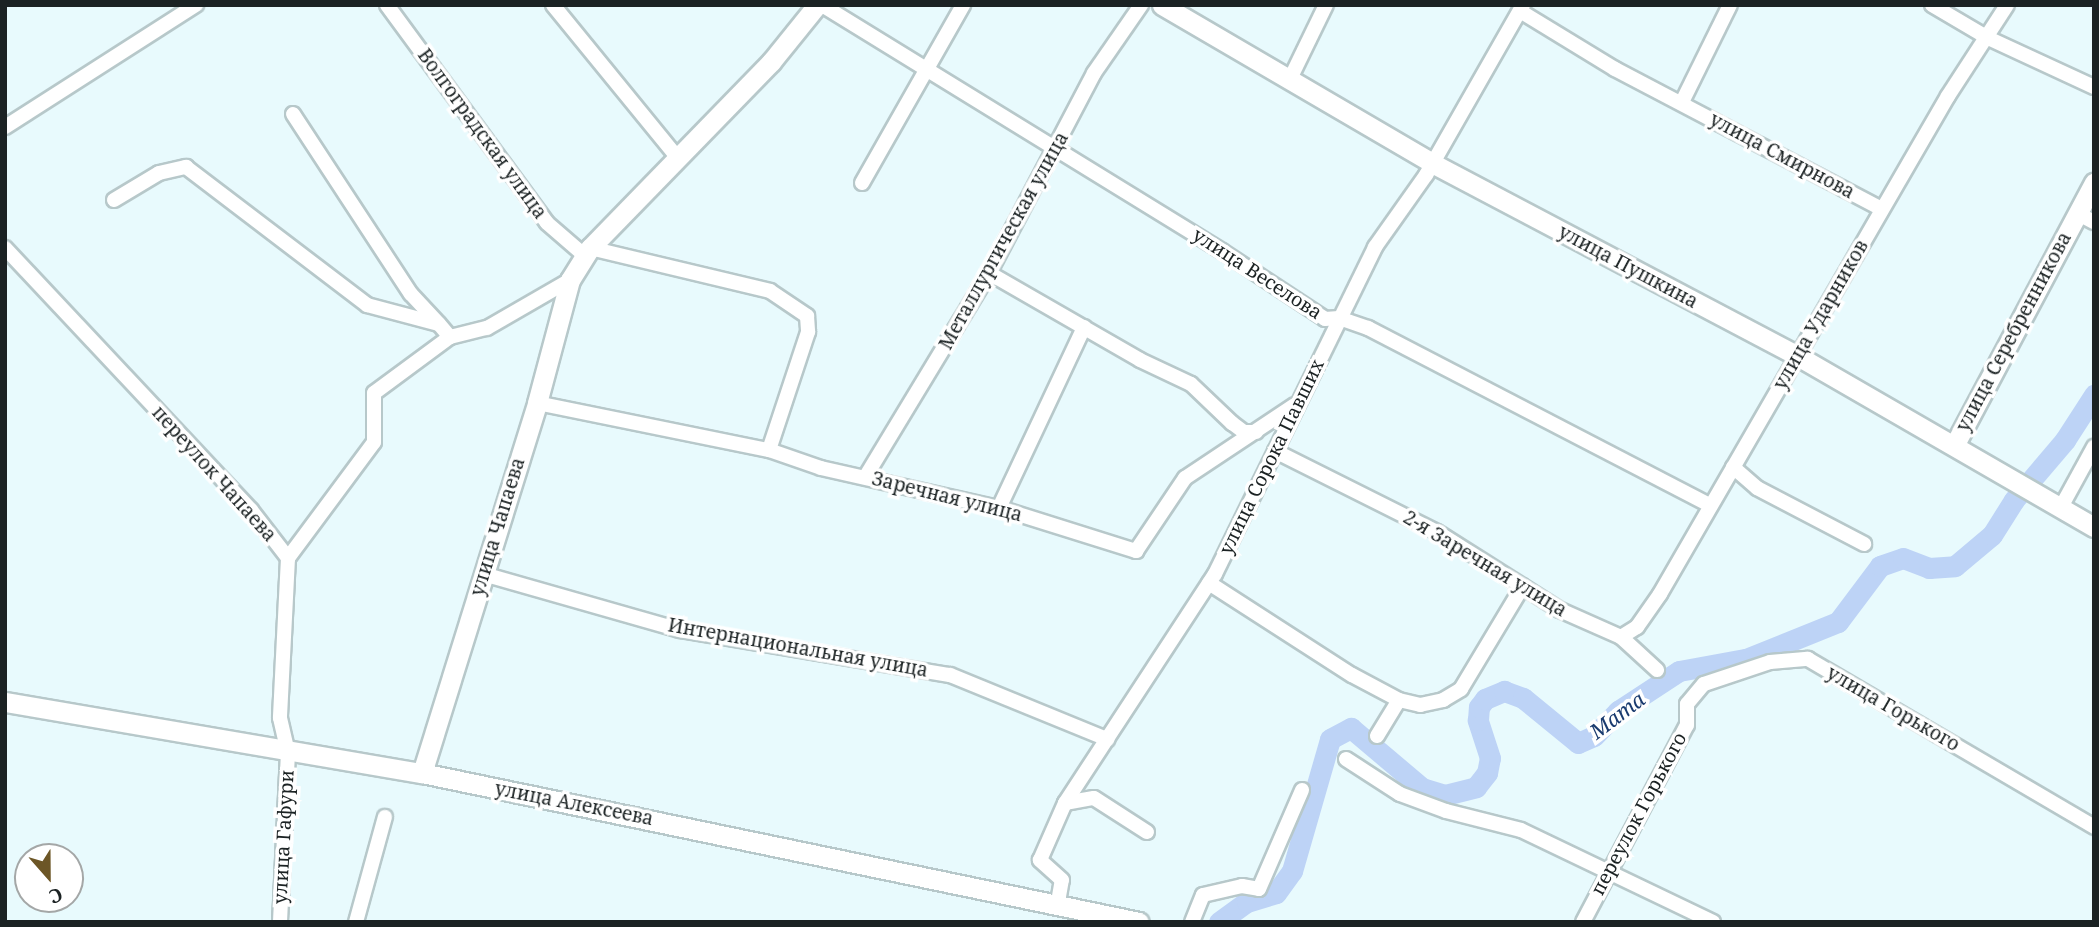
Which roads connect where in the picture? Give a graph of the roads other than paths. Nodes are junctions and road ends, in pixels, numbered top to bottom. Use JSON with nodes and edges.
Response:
{"nodes":[{"id":1,"x":196,"y":5,"type":"edge"},
{"id":2,"x":387,"y":5,"type":"edge"},
{"id":3,"x":554,"y":5,"type":"edge"},
{"id":4,"x":819,"y":5,"type":"edge"},
{"id":5,"x":962,"y":5,"type":"edge"},
{"id":6,"x":1141,"y":5,"type":"edge"},
{"id":7,"x":1162,"y":5,"type":"edge"},
{"id":8,"x":1326,"y":5,"type":"edge"},
{"id":9,"x":1730,"y":5,"type":"edge"},
{"id":10,"x":1933,"y":5,"type":"edge"},
{"id":11,"x":2007,"y":5,"type":"edge"},
{"id":12,"x":1521,"y":8,"type":"edge"},
{"id":13,"x":1988,"y":38,"type":"junction"},
{"id":14,"x":928,"y":68,"type":"junction"},
{"id":15,"x":1290,"y":79,"type":"junction"},
{"id":16,"x":2094,"y":87,"type":"edge"},
{"id":17,"x":1682,"y":102,"type":"junction"},
{"id":18,"x":293,"y":114,"type":"dead end"},
{"id":19,"x":5,"y":127,"type":"edge"},
{"id":20,"x":1058,"y":149,"type":"junction"},
{"id":21,"x":678,"y":158,"type":"junction"},
{"id":22,"x":1432,"y":163,"type":"junction"},
{"id":23,"x":862,"y":183,"type":"dead end"},
{"id":24,"x":2094,"y":183,"type":"edge"},
{"id":25,"x":114,"y":200,"type":"dead end"},
{"id":26,"x":1882,"y":209,"type":"junction"},
{"id":27,"x":2085,"y":218,"type":"edge"},
{"id":28,"x":5,"y":248,"type":"edge"},
{"id":29,"x":587,"y":252,"type":"junction"},
{"id":30,"x":989,"y":273,"type":"junction"},
{"id":31,"x":570,"y":279,"type":"junction"},
{"id":32,"x":1339,"y":318,"type":"junction"},
{"id":33,"x":439,"y":324,"type":"junction"},
{"id":34,"x":1084,"y":327,"type":"junction"},
{"id":35,"x":450,"y":337,"type":"junction"},
{"id":36,"x":1796,"y":355,"type":"junction"},
{"id":37,"x":537,"y":403,"type":"junction"},
{"id":38,"x":1299,"y":403,"type":"junction"},
{"id":39,"x":1258,"y":432,"type":"junction"},
{"id":40,"x":1955,"y":444,"type":"junction"},
{"id":41,"x":2094,"y":447,"type":"edge"},
{"id":42,"x":769,"y":450,"type":"junction"},
{"id":43,"x":1275,"y":451,"type":"junction"},
{"id":44,"x":1733,"y":467,"type":"junction"},
{"id":45,"x":866,"y":476,"type":"junction"},
{"id":46,"x":1710,"y":505,"type":"junction"},
{"id":47,"x":999,"y":508,"type":"junction"},
{"id":48,"x":2060,"y":509,"type":"junction"},
{"id":49,"x":2094,"y":527,"type":"edge"},
{"id":50,"x":1864,"y":544,"type":"dead end"},
{"id":51,"x":288,"y":558,"type":"junction"},
{"id":52,"x":483,"y":574,"type":"junction"},
{"id":53,"x":1209,"y":583,"type":"junction"},
{"id":54,"x":1523,"y":586,"type":"junction"},
{"id":55,"x":1621,"y":637,"type":"junction"},
{"id":56,"x":1657,"y":670,"type":"dead end"},
{"id":57,"x":1399,"y":700,"type":"junction"},
{"id":58,"x":5,"y":702,"type":"edge"},
{"id":59,"x":1688,"y":704,"type":"joint"},
{"id":60,"x":1377,"y":736,"type":"dead end"},
{"id":61,"x":1107,"y":738,"type":"junction"},
{"id":62,"x":288,"y":752,"type":"junction"},
{"id":63,"x":1346,"y":759,"type":"dead end"},
{"id":64,"x":422,"y":773,"type":"junction"},
{"id":65,"x":1302,"y":790,"type":"dead end"},
{"id":66,"x":1065,"y":803,"type":"junction"},
{"id":67,"x":384,"y":817,"type":"dead end"},
{"id":68,"x":2094,"y":827,"type":"edge"},
{"id":69,"x":1147,"y":832,"type":"dead end"},
{"id":70,"x":1607,"y":871,"type":"junction"},
{"id":71,"x":1058,"y":902,"type":"junction"},
{"id":72,"x":1077,"y":914,"type":"edge"},
{"id":73,"x":280,"y":922,"type":"edge"},
{"id":74,"x":356,"y":922,"type":"edge"},
{"id":75,"x":1139,"y":922,"type":"edge"},
{"id":76,"x":1192,"y":922,"type":"edge"},
{"id":77,"x":1583,"y":922,"type":"edge"},
{"id":78,"x":1713,"y":922,"type":"edge"}],
"edges":[{"from":1,"to":19,"type":"street"},
{"from":2,"to":29,"type":"street","name":"Волгоградская улица"},
{"from":3,"to":21,"type":"street"},
{"from":4,"to":14,"type":"street","name":"улица Веселова"},
{"from":4,"to":21,"type":"street","name":"улица Чапаева"},
{"from":5,"to":14,"type":"street"},
{"from":6,"to":20,"type":"street","name":"Металлургическая улица"},
{"from":7,"to":15,"type":"street","name":"улица Пушкина"},
{"from":8,"to":15,"type":"street"},
{"from":9,"to":17,"type":"street"},
{"from":10,"to":13,"type":"street"},
{"from":11,"to":13,"type":"street","name":"улица Ударников"},
{"from":12,"to":17,"type":"street","name":"улица Смирнова"},
{"from":12,"to":22,"type":"street","name":"улица Сорока Павших"},
{"from":13,"to":16,"type":"street"},
{"from":13,"to":26,"type":"street","name":"улица Ударников"},
{"from":14,"to":20,"type":"street","name":"улица Веселова"},
{"from":14,"to":23,"type":"street"},
{"from":15,"to":22,"type":"street","name":"улица Пушкина"},
{"from":17,"to":26,"type":"street","name":"улица Смирнова"},
{"from":18,"to":33,"type":"street"},
{"from":20,"to":30,"type":"street","name":"Металлургическая улица"},
{"from":20,"to":32,"type":"street","name":"улица Веселова"},
{"from":21,"to":29,"type":"street","name":"улица Чапаева"},
{"from":22,"to":32,"type":"street","name":"улица Сорока Павших"},
{"from":22,"to":36,"type":"street","name":"улица Пушкина"},
{"from":24,"to":27,"type":"street","name":"улица Серебренникова"},
{"from":25,"to":33,"type":"street"},
{"from":26,"to":36,"type":"street","name":"улица Ударников"},
{"from":27,"to":40,"type":"street","name":"улица Серебренникова"},
{"from":28,"to":51,"type":"street","name":"переулок Чапаева"},
{"from":29,"to":31,"type":"street","name":"улица Чапаева"},
{"from":29,"to":42,"type":"street"},
{"from":30,"to":34,"type":"street"},
{"from":30,"to":45,"type":"street","name":"Металлургическая улица"},
{"from":31,"to":35,"type":"street","name":"улица Чапаева"},
{"from":31,"to":37,"type":"street","name":"улица Чапаева"},
{"from":32,"to":38,"type":"street","name":"улица Сорока Павших"},
{"from":32,"to":46,"type":"street","name":"улица Веселова"},
{"from":33,"to":35,"type":"street"},
{"from":34,"to":39,"type":"street"},
{"from":34,"to":47,"type":"street"},
{"from":35,"to":51,"type":"street","name":"улица Чапаева"},
{"from":36,"to":40,"type":"street","name":"улица Пушкина"},
{"from":36,"to":44,"type":"street","name":"улица Ударников"},
{"from":37,"to":42,"type":"street","name":"Заречная улица"},
{"from":37,"to":52,"type":"street","name":"улица Чапаева"},
{"from":38,"to":39,"type":"street","name":"Заречная улица"},
{"from":38,"to":43,"type":"street","name":"улица Сорока Павших"},
{"from":39,"to":47,"type":"street","name":"Заречная улица"},
{"from":40,"to":48,"type":"street","name":"улица Пушкина"},
{"from":41,"to":48,"type":"street"},
{"from":42,"to":45,"type":"street","name":"Заречная улица"},
{"from":43,"to":53,"type":"street","name":"улица Сорока Павших"},
{"from":43,"to":54,"type":"street","name":"2-я Заречная улица"},
{"from":44,"to":46,"type":"street","name":"улица Ударников"},
{"from":44,"to":50,"type":"street"},
{"from":45,"to":47,"type":"street","name":"Заречная улица"},
{"from":46,"to":55,"type":"street","name":"улица Ударников"},
{"from":48,"to":49,"type":"street","name":"улица Пушкина"},
{"from":51,"to":62,"type":"street","name":"переулок Чапаева"},
{"from":52,"to":61,"type":"street","name":"Интернациональная улица"},
{"from":52,"to":64,"type":"street","name":"улица Чапаева"},
{"from":53,"to":57,"type":"street"},
{"from":53,"to":61,"type":"street","name":"улица Сорока Павших"},
{"from":54,"to":55,"type":"street","name":"2-я Заречная улица"},
{"from":54,"to":57,"type":"street"},
{"from":55,"to":56,"type":"street","name":"2-я Заречная улица"},
{"from":57,"to":60,"type":"street"},
{"from":58,"to":62,"type":"street","name":"улица Алексеева"},
{"from":59,"to":68,"type":"street","name":"улица Горького"},
{"from":59,"to":70,"type":"street","name":"переулок Горького"},
{"from":61,"to":66,"type":"street","name":"улица Сорока Павших"},
{"from":62,"to":64,"type":"street","name":"улица Алексеева"},
{"from":62,"to":73,"type":"street","name":"улица Гафури"},
{"from":63,"to":70,"type":"street"},
{"from":64,"to":71,"type":"street","name":"улица Алексеева"},
{"from":65,"to":76,"type":"street"},
{"from":66,"to":69,"type":"street"},
{"from":66,"to":71,"type":"street","name":"улица Сорока Павших"},
{"from":67,"to":74,"type":"street"},
{"from":70,"to":77,"type":"street","name":"переулок Горького"},
{"from":70,"to":78,"type":"street"},
{"from":71,"to":72,"type":"street","name":"улица Алексеева"},
{"from":72,"to":75,"type":"street","name":"улица Алексеева"}]}
